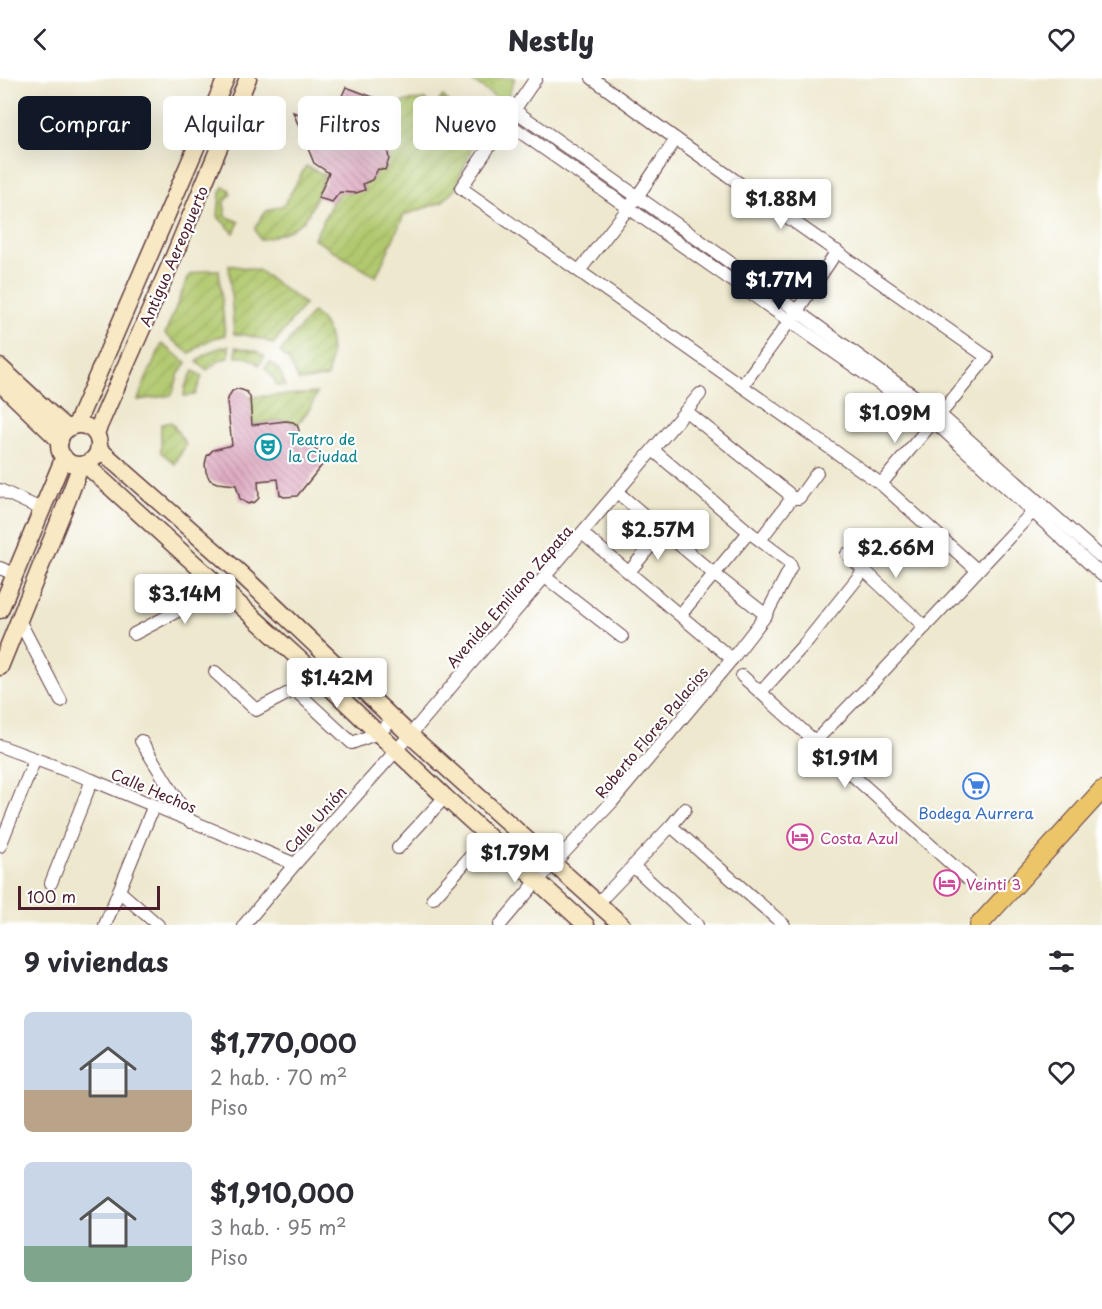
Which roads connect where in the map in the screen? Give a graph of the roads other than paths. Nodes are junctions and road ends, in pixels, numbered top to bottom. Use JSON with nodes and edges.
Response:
{"nodes":[{"id":1,"x":226,"y":78,"type":"edge"},
{"id":2,"x":536,"y":78,"type":"edge"},
{"id":3,"x":592,"y":78,"type":"edge"},
{"id":4,"x":246,"y":82,"type":"edge"},
{"id":5,"x":518,"y":104,"type":"edge"},
{"id":6,"x":518,"y":113,"type":"edge"},
{"id":7,"x":518,"y":131,"type":"edge"},
{"id":8,"x":676,"y":139,"type":"junction"},
{"id":9,"x":487,"y":150,"type":"edge"},
{"id":10,"x":637,"y":197,"type":"junction"},
{"id":11,"x":628,"y":208,"type":"junction"},
{"id":12,"x":837,"y":251,"type":"junction"},
{"id":13,"x":579,"y":271,"type":"junction"},
{"id":14,"x":794,"y":316,"type":"junction"},
{"id":15,"x":0,"y":367,"type":"edge"},
{"id":16,"x":0,"y":383,"type":"edge"},
{"id":17,"x":742,"y":386,"type":"junction"},
{"id":18,"x":700,"y":394,"type":"dead end"},
{"id":19,"x":686,"y":411,"type":"junction"},
{"id":20,"x":937,"y":418,"type":"junction"},
{"id":21,"x":67,"y":438,"type":"junction"},
{"id":22,"x":97,"y":441,"type":"junction"},
{"id":23,"x":653,"y":450,"type":"junction"},
{"id":24,"x":83,"y":464,"type":"junction"},
{"id":25,"x":817,"y":473,"type":"dead end"},
{"id":26,"x":881,"y":484,"type":"junction"},
{"id":27,"x":0,"y":490,"type":"edge"},
{"id":28,"x":617,"y":492,"type":"junction"},
{"id":29,"x":790,"y":498,"type":"junction"},
{"id":30,"x":1036,"y":507,"type":"junction"},
{"id":31,"x":42,"y":509,"type":"junction"},
{"id":32,"x":663,"y":531,"type":"junction"},
{"id":33,"x":749,"y":532,"type":"junction"},
{"id":34,"x":583,"y":534,"type":"junction"},
{"id":35,"x":760,"y":540,"type":"junction"},
{"id":36,"x":847,"y":554,"type":"dead end"},
{"id":37,"x":1102,"y":558,"type":"edge"},
{"id":38,"x":864,"y":570,"type":"junction"},
{"id":39,"x":977,"y":570,"type":"junction"},
{"id":40,"x":7,"y":571,"type":"edge"},
{"id":41,"x":629,"y":572,"type":"junction"},
{"id":42,"x":714,"y":574,"type":"junction"},
{"id":43,"x":1102,"y":575,"type":"edge"},
{"id":44,"x":545,"y":578,"type":"junction"},
{"id":45,"x":220,"y":588,"type":"junction"},
{"id":46,"x":257,"y":589,"type":"junction"},
{"id":47,"x":241,"y":607,"type":"junction"},
{"id":48,"x":0,"y":610,"type":"edge"},
{"id":49,"x":680,"y":615,"type":"junction"},
{"id":50,"x":766,"y":615,"type":"junction"},
{"id":51,"x":20,"y":620,"type":"junction"},
{"id":52,"x":925,"y":627,"type":"junction"},
{"id":53,"x":135,"y":634,"type":"dead end"},
{"id":54,"x":622,"y":637,"type":"dead end"},
{"id":55,"x":732,"y":659,"type":"junction"},
{"id":56,"x":0,"y":667,"type":"edge"},
{"id":57,"x":215,"y":672,"type":"dead end"},
{"id":58,"x":742,"y":676,"type":"dead end"},
{"id":59,"x":319,"y":677,"type":"junction"},
{"id":60,"x":295,"y":690,"type":"junction"},
{"id":61,"x":761,"y":692,"type":"junction"},
{"id":62,"x":61,"y":701,"type":"dead end"},
{"id":63,"x":394,"y":719,"type":"junction"},
{"id":64,"x":378,"y":733,"type":"junction"},
{"id":65,"x":411,"y":735,"type":"junction"},
{"id":66,"x":141,"y":741,"type":"dead end"},
{"id":67,"x":814,"y":742,"type":"junction"},
{"id":68,"x":0,"y":746,"type":"edge"},
{"id":69,"x":396,"y":751,"type":"junction"},
{"id":70,"x":35,"y":759,"type":"junction"},
{"id":71,"x":92,"y":780,"type":"junction"},
{"id":72,"x":1101,"y":795,"type":"edge"},
{"id":73,"x":445,"y":797,"type":"junction"},
{"id":74,"x":154,"y":805,"type":"junction"},
{"id":75,"x":685,"y":809,"type":"dead end"},
{"id":76,"x":191,"y":822,"type":"junction"},
{"id":77,"x":671,"y":826,"type":"junction"},
{"id":78,"x":488,"y":837,"type":"junction"},
{"id":79,"x":0,"y":846,"type":"edge"},
{"id":80,"x":398,"y":848,"type":"dead end"},
{"id":81,"x":295,"y":864,"type":"junction"},
{"id":82,"x":553,"y":864,"type":"junction"},
{"id":83,"x":633,"y":866,"type":"junction"},
{"id":84,"x":968,"y":879,"type":"dead end"},
{"id":85,"x":537,"y":881,"type":"junction"},
{"id":86,"x":51,"y":883,"type":"dead end"},
{"id":87,"x":119,"y":891,"type":"junction"},
{"id":88,"x":433,"y":898,"type":"dead end"},
{"id":89,"x":598,"y":903,"type":"junction"},
{"id":90,"x":105,"y":925,"type":"edge"},
{"id":91,"x":158,"y":925,"type":"edge"},
{"id":92,"x":244,"y":925,"type":"edge"},
{"id":93,"x":500,"y":925,"type":"edge"},
{"id":94,"x":586,"y":925,"type":"edge"},
{"id":95,"x":622,"y":925,"type":"edge"},
{"id":96,"x":696,"y":925,"type":"edge"},
{"id":97,"x":784,"y":925,"type":"edge"},
{"id":98,"x":979,"y":925,"type":"edge"}],
"edges":[{"from":1,"to":4,"type":"main road"},
{"from":1,"to":21,"type":"main road","name":"Antiguo Aereopuerto"},
{"from":2,"to":5,"type":"street"},
{"from":3,"to":8,"type":"street"},
{"from":4,"to":22,"type":"main road","name":"Antiguo Aereopuerto"},
{"from":6,"to":10,"type":"street"},
{"from":7,"to":11,"type":"street"},
{"from":8,"to":10,"type":"street"},
{"from":8,"to":12,"type":"street"},
{"from":9,"to":13,"type":"street"},
{"from":10,"to":11,"type":"street"},
{"from":10,"to":14,"type":"street"},
{"from":11,"to":13,"type":"street"},
{"from":11,"to":14,"type":"street"},
{"from":12,"to":14,"type":"street"},
{"from":12,"to":20,"type":"street"},
{"from":13,"to":17,"type":"street"},
{"from":14,"to":17,"type":"street"},
{"from":14,"to":20,"type":"street"},
{"from":15,"to":21,"type":"main road"},
{"from":16,"to":21,"type":"main road"},
{"from":17,"to":26,"type":"street"},
{"from":18,"to":19,"type":"street","name":"Avenida Emiliano Zapata"},
{"from":19,"to":23,"type":"street","name":"Avenida Emiliano Zapata"},
{"from":19,"to":29,"type":"street"},
{"from":20,"to":26,"type":"street"},
{"from":20,"to":30,"type":"street"},
{"from":21,"to":22,"type":"main road"},
{"from":21,"to":24,"type":"main road"},
{"from":21,"to":31,"type":"main road","name":"Antiguo Aereopuerto"},
{"from":22,"to":24,"type":"main road"},
{"from":22,"to":46,"type":"main road"},
{"from":23,"to":28,"type":"street","name":"Avenida Emiliano Zapata"},
{"from":23,"to":33,"type":"street"},
{"from":24,"to":45,"type":"main road"},
{"from":24,"to":51,"type":"main road"},
{"from":25,"to":29,"type":"street"},
{"from":26,"to":39,"type":"street"},
{"from":27,"to":31,"type":"street"},
{"from":28,"to":32,"type":"street"},
{"from":28,"to":34,"type":"street","name":"Avenida Emiliano Zapata"},
{"from":29,"to":35,"type":"street"},
{"from":30,"to":37,"type":"street"},
{"from":30,"to":39,"type":"street"},
{"from":30,"to":43,"type":"street"},
{"from":31,"to":40,"type":"main road","name":"Antiguo Aereopuerto"},
{"from":32,"to":41,"type":"street"},
{"from":32,"to":42,"type":"street"},
{"from":33,"to":35,"type":"street"},
{"from":33,"to":42,"type":"street"},
{"from":34,"to":41,"type":"street"},
{"from":34,"to":44,"type":"street","name":"Avenida Emiliano Zapata"},
{"from":35,"to":50,"type":"street"},
{"from":36,"to":38,"type":"street"},
{"from":38,"to":52,"type":"street"},
{"from":38,"to":61,"type":"street"},
{"from":39,"to":52,"type":"street"},
{"from":40,"to":48,"type":"main road","name":"Antiguo Aereopuerto"},
{"from":41,"to":49,"type":"street"},
{"from":42,"to":49,"type":"street"},
{"from":42,"to":50,"type":"street"},
{"from":44,"to":54,"type":"street"},
{"from":44,"to":65,"type":"street","name":"Avenida Emiliano Zapata"},
{"from":45,"to":47,"type":"main road"},
{"from":45,"to":53,"type":"street"},
{"from":46,"to":47,"type":"main road"},
{"from":46,"to":63,"type":"main road"},
{"from":47,"to":59,"type":"main road"},
{"from":49,"to":55,"type":"street"},
{"from":50,"to":55,"type":"street","name":"Roberto Flores Palacios"},
{"from":51,"to":56,"type":"main road"},
{"from":51,"to":62,"type":"street"},
{"from":52,"to":67,"type":"street"},
{"from":55,"to":82,"type":"street","name":"Roberto Flores Palacios"},
{"from":57,"to":60,"type":"street"},
{"from":58,"to":61,"type":"street"},
{"from":59,"to":60,"type":"street"},
{"from":59,"to":64,"type":"main road"},
{"from":60,"to":64,"type":"street"},
{"from":61,"to":67,"type":"street"},
{"from":63,"to":64,"type":"street"},
{"from":63,"to":65,"type":"main road"},
{"from":64,"to":69,"type":"main road"},
{"from":65,"to":69,"type":"street","name":"Calle Unión"},
{"from":65,"to":82,"type":"main road"},
{"from":66,"to":76,"type":"street"},
{"from":67,"to":84,"type":"street"},
{"from":68,"to":70,"type":"street","name":"Calle Hechos"},
{"from":69,"to":73,"type":"main road"},
{"from":69,"to":81,"type":"street","name":"Calle Unión"},
{"from":70,"to":71,"type":"street","name":"Calle Hechos"},
{"from":70,"to":79,"type":"street"},
{"from":71,"to":74,"type":"street","name":"Calle Hechos"},
{"from":71,"to":86,"type":"street"},
{"from":72,"to":98,"type":"main road"},
{"from":73,"to":78,"type":"main road"},
{"from":73,"to":80,"type":"street"},
{"from":74,"to":76,"type":"street","name":"Calle Hechos"},
{"from":74,"to":87,"type":"street"},
{"from":75,"to":77,"type":"street"},
{"from":76,"to":81,"type":"street","name":"Calle Hechos"},
{"from":77,"to":83,"type":"street"},
{"from":77,"to":97,"type":"street"},
{"from":78,"to":85,"type":"main road"},
{"from":78,"to":88,"type":"street"},
{"from":81,"to":92,"type":"street","name":"Calle Unión"},
{"from":82,"to":85,"type":"street","name":"Roberto Flores Palacios"},
{"from":82,"to":89,"type":"main road"},
{"from":83,"to":89,"type":"street"},
{"from":83,"to":96,"type":"street"},
{"from":85,"to":93,"type":"street","name":"Roberto Flores Palacios"},
{"from":85,"to":94,"type":"main road"},
{"from":87,"to":90,"type":"street"},
{"from":87,"to":91,"type":"street"},
{"from":89,"to":95,"type":"main road"}]}
